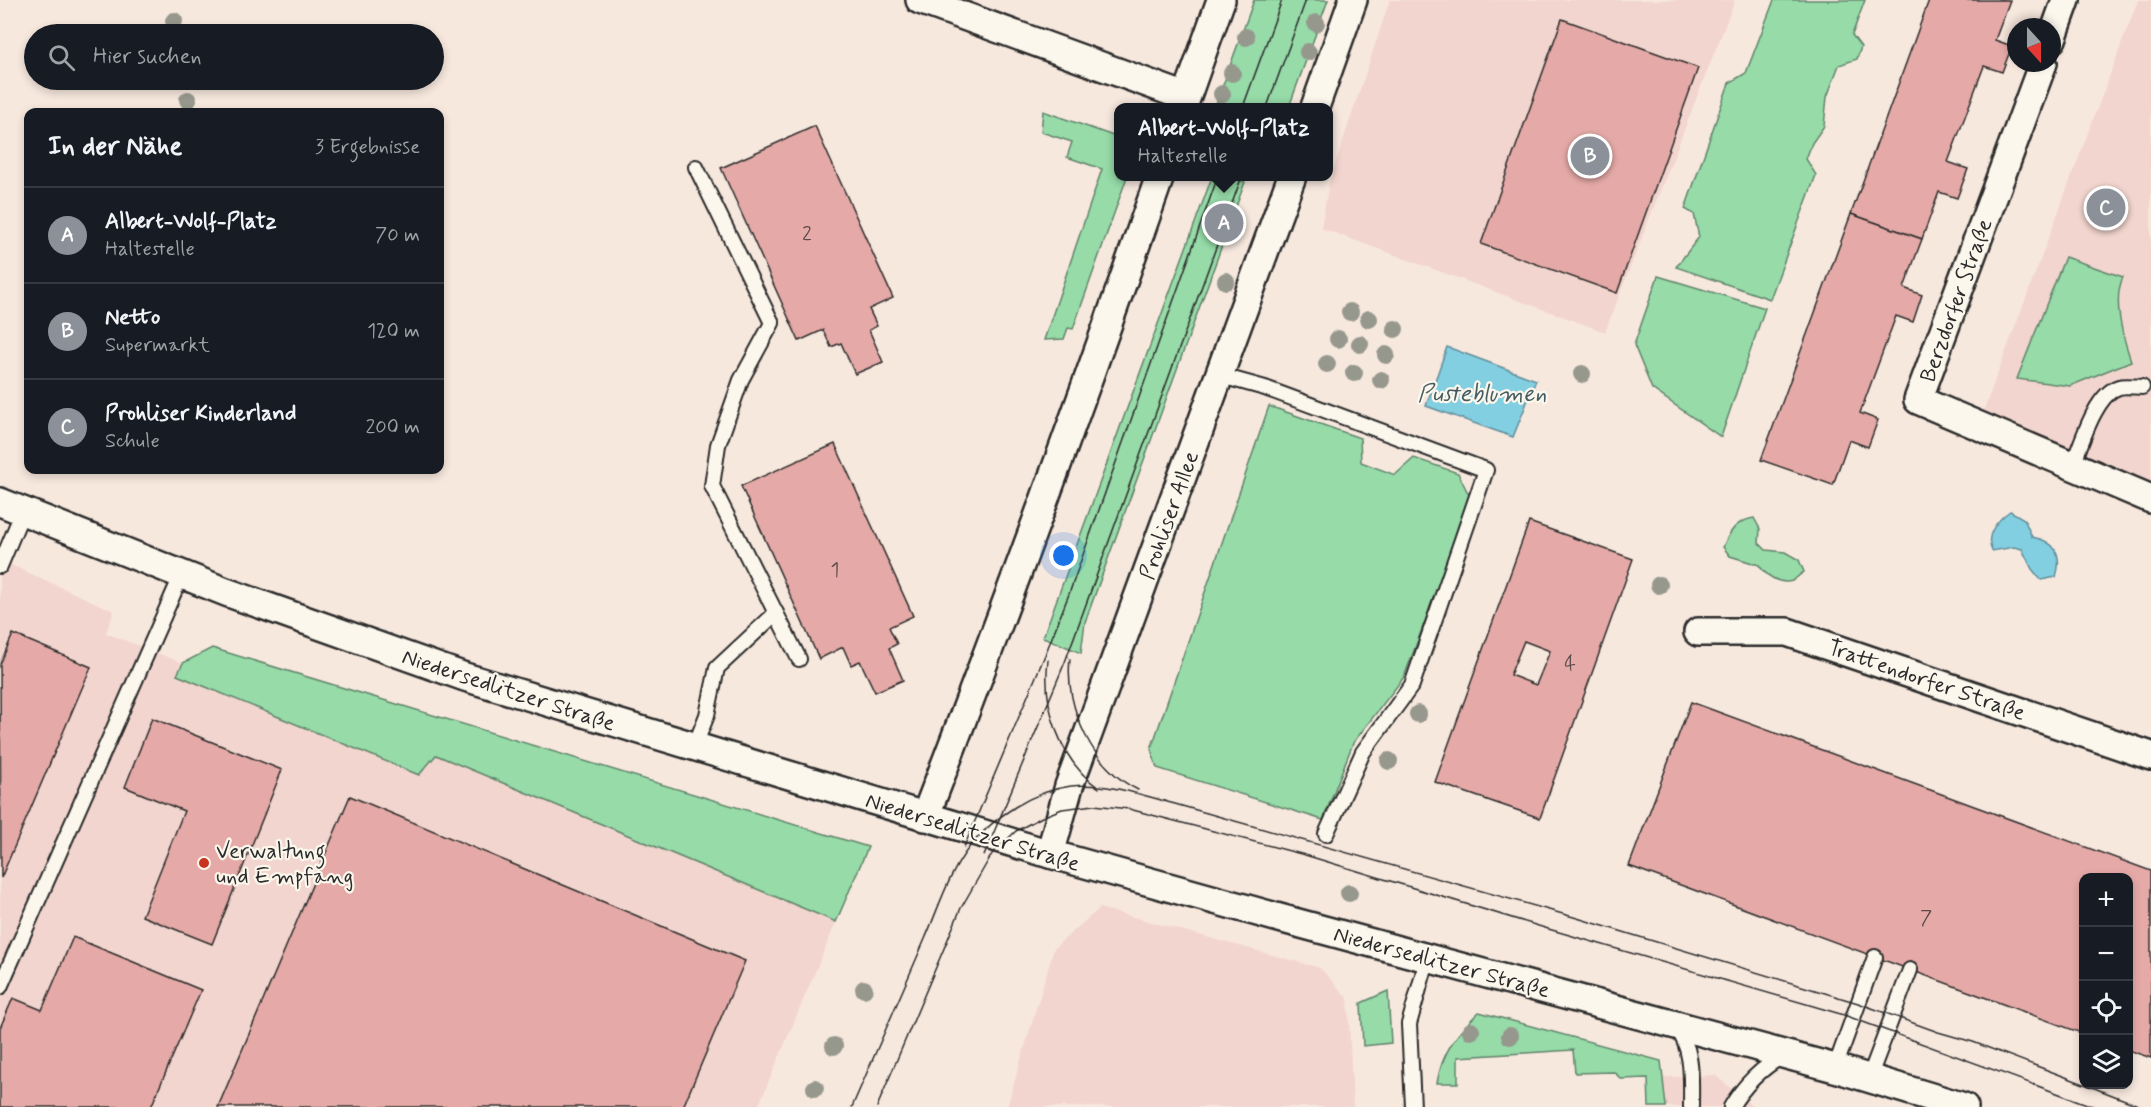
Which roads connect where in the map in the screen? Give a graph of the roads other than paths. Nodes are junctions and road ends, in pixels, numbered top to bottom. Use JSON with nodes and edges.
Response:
{"nodes":[{"id":1,"x":920,"y":0,"type":"edge"},
{"id":2,"x":1221,"y":0,"type":"edge"},
{"id":3,"x":1353,"y":0,"type":"edge"},
{"id":4,"x":2066,"y":0,"type":"edge"},
{"id":5,"x":2060,"y":18,"type":"edge"},
{"id":6,"x":2040,"y":72,"type":"edge"},
{"id":7,"x":1185,"y":102,"type":"edge"},
{"id":8,"x":1318,"y":103,"type":"edge"},
{"id":9,"x":696,"y":167,"type":"dead end"},
{"id":10,"x":1160,"y":181,"type":"edge"},
{"id":11,"x":1291,"y":181,"type":"edge"},
{"id":12,"x":1218,"y":375,"type":"junction"},
{"id":13,"x":2142,"y":387,"type":"dead end"},
{"id":14,"x":2072,"y":467,"type":"junction"},
{"id":15,"x":2151,"y":499,"type":"edge"},
{"id":16,"x":11,"y":506,"type":"edge"},
{"id":17,"x":0,"y":566,"type":"edge"},
{"id":18,"x":182,"y":574,"type":"junction"},
{"id":19,"x":776,"y":613,"type":"junction"},
{"id":20,"x":1698,"y":632,"type":"dead end"},
{"id":21,"x":799,"y":659,"type":"dead end"},
{"id":22,"x":694,"y":748,"type":"junction"},
{"id":23,"x":2151,"y":756,"type":"edge"},
{"id":24,"x":925,"y":817,"type":"junction"},
{"id":25,"x":1326,"y":834,"type":"dead end"},
{"id":26,"x":1050,"y":854,"type":"junction"},
{"id":27,"x":1428,"y":957,"type":"junction"},
{"id":28,"x":1875,"y":957,"type":"dead end"},
{"id":29,"x":1910,"y":970,"type":"dead end"},
{"id":30,"x":0,"y":987,"type":"edge"},
{"id":31,"x":1668,"y":1022,"type":"junction"},
{"id":32,"x":1785,"y":1054,"type":"junction"},
{"id":33,"x":1835,"y":1068,"type":"junction"},
{"id":34,"x":1869,"y":1078,"type":"junction"},
{"id":35,"x":1413,"y":1107,"type":"edge"},
{"id":36,"x":1691,"y":1107,"type":"edge"},
{"id":37,"x":1731,"y":1107,"type":"edge"},
{"id":38,"x":1964,"y":1107,"type":"edge"}],
"edges":[{"from":1,"to":7,"type":"street"},
{"from":2,"to":7,"type":"street"},
{"from":3,"to":8,"type":"street"},
{"from":4,"to":5,"type":"street"},
{"from":6,"to":14,"type":"street","name":"Berzdorfer Straße"},
{"from":9,"to":19,"type":"lane"},
{"from":10,"to":24,"type":"street"},
{"from":11,"to":12,"type":"street","name":"Prohliser Allee"},
{"from":12,"to":25,"type":"lane"},
{"from":12,"to":26,"type":"street","name":"Prohliser Allee"},
{"from":13,"to":14,"type":"lane"},
{"from":14,"to":15,"type":"street","name":"Berzdorfer Straße"},
{"from":16,"to":17,"type":"lane"},
{"from":16,"to":18,"type":"street","name":"Niedersedlitzer Straße"},
{"from":18,"to":22,"type":"street","name":"Niedersedlitzer Straße"},
{"from":18,"to":30,"type":"lane"},
{"from":19,"to":21,"type":"lane"},
{"from":19,"to":22,"type":"lane"},
{"from":20,"to":23,"type":"street","name":"Trattendorfer Straße"},
{"from":22,"to":24,"type":"street","name":"Niedersedlitzer Straße"},
{"from":24,"to":26,"type":"street","name":"Niedersedlitzer Straße"},
{"from":26,"to":27,"type":"street","name":"Niedersedlitzer Straße"},
{"from":27,"to":31,"type":"street","name":"Niedersedlitzer Straße"},
{"from":27,"to":35,"type":"lane"},
{"from":28,"to":33,"type":"lane"},
{"from":29,"to":34,"type":"lane"},
{"from":31,"to":32,"type":"street","name":"Niedersedlitzer Straße"},
{"from":31,"to":36,"type":"lane"},
{"from":32,"to":33,"type":"street","name":"Niedersedlitzer Straße"},
{"from":32,"to":37,"type":"lane"},
{"from":33,"to":34,"type":"street","name":"Niedersedlitzer Straße"},
{"from":34,"to":38,"type":"street","name":"Niedersedlitzer Straße"}]}
